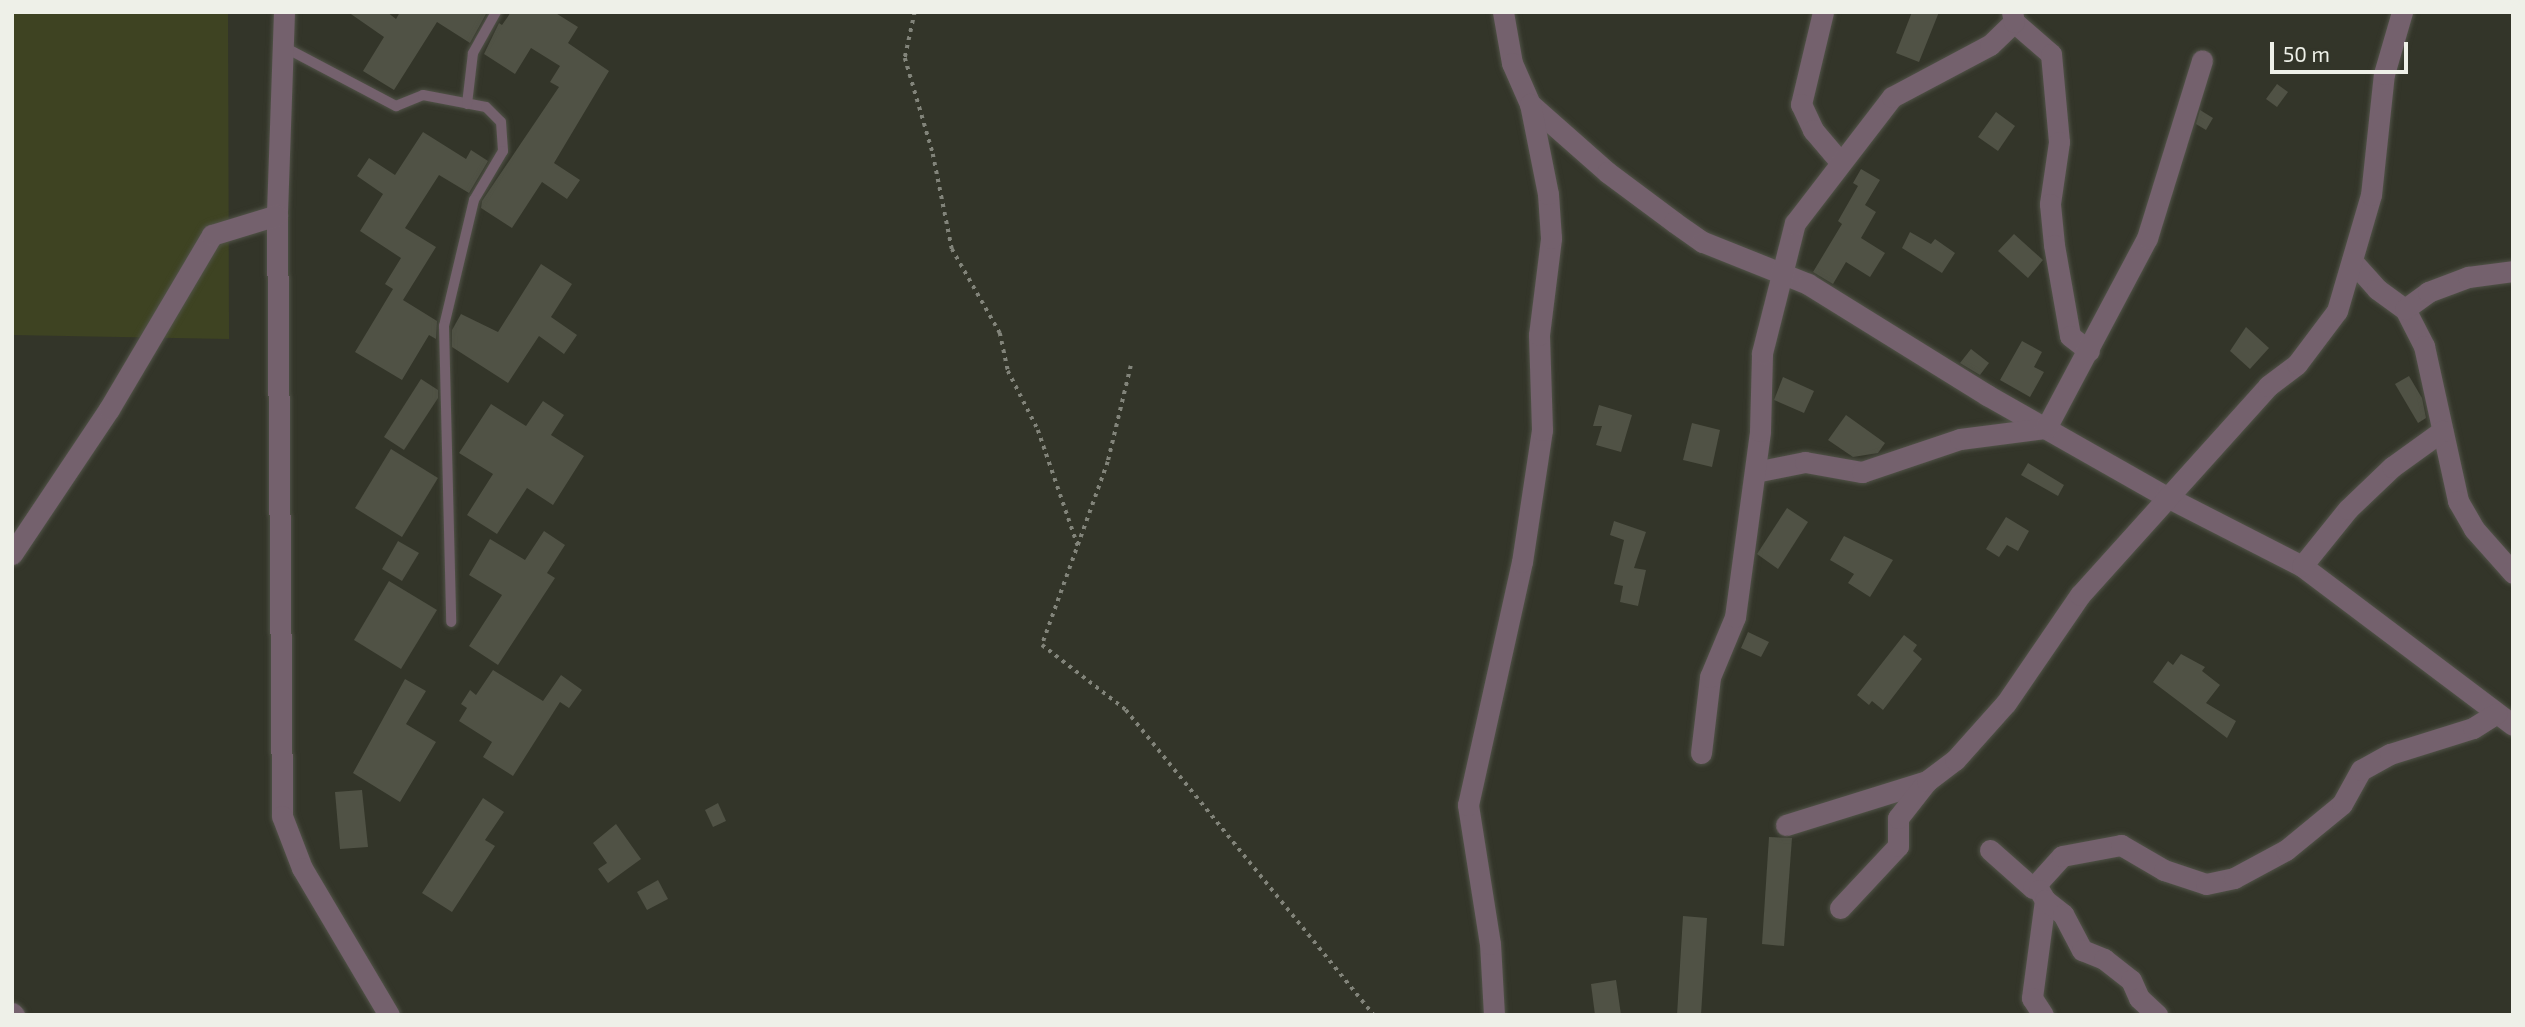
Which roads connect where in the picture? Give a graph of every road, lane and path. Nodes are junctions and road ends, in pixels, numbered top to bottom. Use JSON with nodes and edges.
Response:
{"nodes":[{"id":1,"x":284,"y":12,"type":"edge"},
{"id":2,"x":496,"y":12,"type":"edge"},
{"id":3,"x":915,"y":12,"type":"edge"},
{"id":4,"x":1503,"y":12,"type":"edge"},
{"id":5,"x":1823,"y":12,"type":"edge"},
{"id":6,"x":2402,"y":12,"type":"edge"},
{"id":7,"x":2013,"y":17,"type":"edge"},
{"id":8,"x":284,"y":47,"type":"junction"},
{"id":9,"x":2202,"y":60,"type":"dead end"},
{"id":10,"x":467,"y":104,"type":"junction"},
{"id":11,"x":1530,"y":104,"type":"junction"},
{"id":12,"x":1841,"y":163,"type":"junction"},
{"id":13,"x":277,"y":215,"type":"junction"},
{"id":14,"x":2352,"y":261,"type":"junction"},
{"id":15,"x":2513,"y":271,"type":"edge"},
{"id":16,"x":1783,"y":273,"type":"junction"},
{"id":17,"x":2405,"y":309,"type":"junction"},
{"id":18,"x":2089,"y":351,"type":"junction"},
{"id":19,"x":1131,"y":366,"type":"dead end"},
{"id":20,"x":2046,"y":428,"type":"junction"},
{"id":21,"x":2442,"y":431,"type":"junction"},
{"id":22,"x":1755,"y":472,"type":"junction"},
{"id":23,"x":2165,"y":496,"type":"junction"},
{"id":24,"x":1079,"y":547,"type":"junction"},
{"id":25,"x":12,"y":554,"type":"edge"},
{"id":26,"x":2302,"y":566,"type":"junction"},
{"id":27,"x":2513,"y":573,"type":"edge"},
{"id":28,"x":451,"y":622,"type":"dead end"},
{"id":29,"x":2505,"y":719,"type":"edge"},
{"id":30,"x":1701,"y":753,"type":"dead end"},
{"id":31,"x":1927,"y":781,"type":"junction"},
{"id":32,"x":1786,"y":825,"type":"dead end"},
{"id":33,"x":1990,"y":850,"type":"dead end"},
{"id":34,"x":2040,"y":893,"type":"junction"},
{"id":35,"x":1840,"y":908,"type":"dead end"},
{"id":36,"x":389,"y":1015,"type":"edge"},
{"id":37,"x":1374,"y":1015,"type":"edge"},
{"id":38,"x":1494,"y":1015,"type":"edge"},
{"id":39,"x":2043,"y":1015,"type":"edge"},
{"id":40,"x":2157,"y":1015,"type":"edge"}],
"edges":[{"from":1,"to":8,"type":"street"},
{"from":2,"to":10,"type":"lane"},
{"from":3,"to":24,"type":"path"},
{"from":4,"to":11,"type":"street"},
{"from":5,"to":12,"type":"street"},
{"from":6,"to":14,"type":"street"},
{"from":7,"to":12,"type":"street"},
{"from":7,"to":18,"type":"street"},
{"from":8,"to":10,"type":"lane"},
{"from":8,"to":13,"type":"street"},
{"from":9,"to":18,"type":"street"},
{"from":10,"to":28,"type":"lane"},
{"from":11,"to":16,"type":"street"},
{"from":11,"to":38,"type":"street"},
{"from":12,"to":16,"type":"street"},
{"from":13,"to":25,"type":"street"},
{"from":13,"to":36,"type":"street"},
{"from":14,"to":17,"type":"street"},
{"from":14,"to":23,"type":"street"},
{"from":15,"to":17,"type":"street"},
{"from":16,"to":20,"type":"street"},
{"from":16,"to":22,"type":"street"},
{"from":17,"to":21,"type":"street"},
{"from":18,"to":20,"type":"street"},
{"from":19,"to":24,"type":"path"},
{"from":20,"to":22,"type":"street"},
{"from":20,"to":23,"type":"street"},
{"from":21,"to":26,"type":"street"},
{"from":21,"to":27,"type":"street"},
{"from":22,"to":30,"type":"street"},
{"from":23,"to":26,"type":"street"},
{"from":23,"to":31,"type":"street"},
{"from":24,"to":37,"type":"path"},
{"from":26,"to":29,"type":"street"},
{"from":29,"to":34,"type":"street"},
{"from":31,"to":32,"type":"street"},
{"from":31,"to":35,"type":"street"},
{"from":33,"to":34,"type":"street"},
{"from":34,"to":39,"type":"street"},
{"from":34,"to":40,"type":"street"}]}
